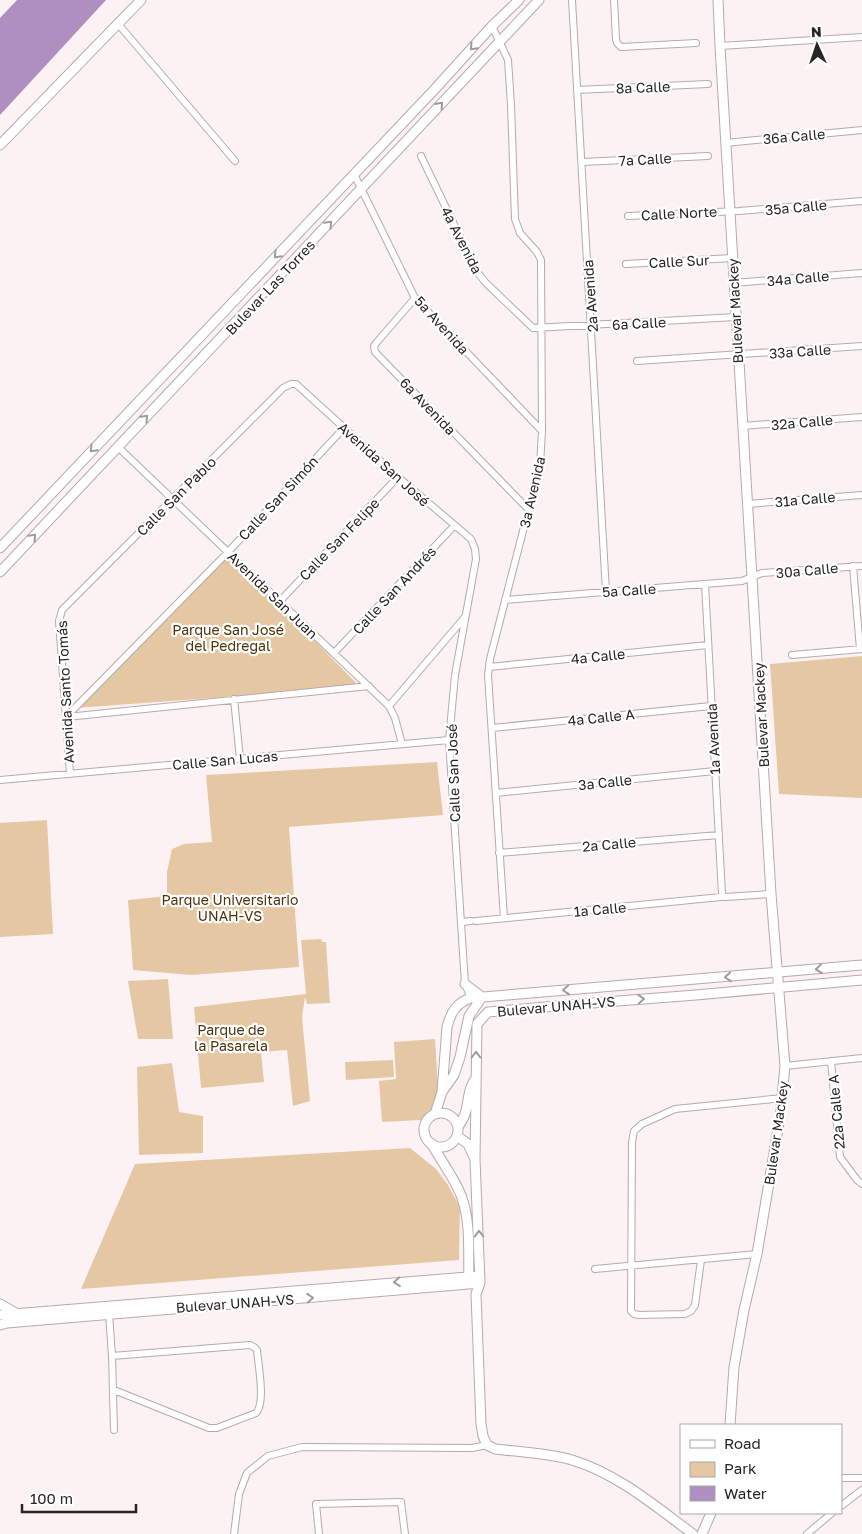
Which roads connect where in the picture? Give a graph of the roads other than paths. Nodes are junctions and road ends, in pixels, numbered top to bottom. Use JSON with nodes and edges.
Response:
{"nodes":[{"id":1,"x":141,"y":0,"type":"edge"},
{"id":2,"x":519,"y":0,"type":"edge"},
{"id":3,"x":539,"y":0,"type":"edge"},
{"id":4,"x":572,"y":0,"type":"edge"},
{"id":5,"x":614,"y":0,"type":"edge"},
{"id":6,"x":718,"y":0,"type":"edge"},
{"id":7,"x":119,"y":25,"type":"junction"},
{"id":8,"x":492,"y":26,"type":"junction"},
{"id":9,"x":862,"y":37,"type":"edge"},
{"id":10,"x":499,"y":41,"type":"junction"},
{"id":11,"x":696,"y":43,"type":"dead end"},
{"id":12,"x":720,"y":46,"type":"junction"},
{"id":13,"x":708,"y":84,"type":"dead end"},
{"id":14,"x":577,"y":90,"type":"junction"},
{"id":15,"x":862,"y":130,"type":"edge"},
{"id":16,"x":725,"y":143,"type":"junction"},
{"id":17,"x":0,"y":145,"type":"edge"},
{"id":18,"x":421,"y":156,"type":"dead end"},
{"id":19,"x":708,"y":156,"type":"dead end"},
{"id":20,"x":235,"y":161,"type":"dead end"},
{"id":21,"x":582,"y":162,"type":"junction"},
{"id":22,"x":354,"y":174,"type":"junction"},
{"id":23,"x":361,"y":190,"type":"junction"},
{"id":24,"x":862,"y":201,"type":"edge"},
{"id":25,"x":730,"y":210,"type":"junction"},
{"id":26,"x":628,"y":216,"type":"dead end"},
{"id":27,"x":732,"y":258,"type":"junction"},
{"id":28,"x":626,"y":264,"type":"dead end"},
{"id":29,"x":862,"y":273,"type":"edge"},
{"id":30,"x":734,"y":283,"type":"junction"},
{"id":31,"x":416,"y":298,"type":"junction"},
{"id":32,"x":736,"y":317,"type":"junction"},
{"id":33,"x":592,"y":326,"type":"junction"},
{"id":34,"x":541,"y":328,"type":"junction"},
{"id":35,"x":862,"y":346,"type":"edge"},
{"id":36,"x":738,"y":356,"type":"junction"},
{"id":37,"x":637,"y":361,"type":"dead end"},
{"id":38,"x":291,"y":384,"type":"joint"},
{"id":39,"x":862,"y":417,"type":"edge"},
{"id":40,"x":742,"y":426,"type":"junction"},
{"id":41,"x":344,"y":428,"type":"junction"},
{"id":42,"x":542,"y":431,"type":"junction"},
{"id":43,"x":118,"y":447,"type":"junction"},
{"id":44,"x":398,"y":477,"type":"junction"},
{"id":45,"x":862,"y":494,"type":"edge"},
{"id":46,"x":173,"y":499,"type":"junction"},
{"id":47,"x":747,"y":504,"type":"junction"},
{"id":48,"x":529,"y":510,"type":"junction"},
{"id":49,"x":454,"y":526,"type":"junction"},
{"id":50,"x":0,"y":548,"type":"edge"},
{"id":51,"x":475,"y":548,"type":"joint"},
{"id":52,"x":228,"y":552,"type":"junction"},
{"id":53,"x":854,"y":566,"type":"junction"},
{"id":54,"x":862,"y":566,"type":"edge"},
{"id":55,"x":0,"y":572,"type":"edge"},
{"id":56,"x":753,"y":578,"type":"junction"},
{"id":57,"x":705,"y":584,"type":"junction"},
{"id":58,"x":606,"y":592,"type":"junction"},
{"id":59,"x":505,"y":600,"type":"junction"},
{"id":60,"x":280,"y":601,"type":"junction"},
{"id":61,"x":62,"y":610,"type":"joint"},
{"id":62,"x":466,"y":616,"type":"junction"},
{"id":63,"x":708,"y":645,"type":"junction"},
{"id":64,"x":861,"y":649,"type":"edge"},
{"id":65,"x":334,"y":653,"type":"junction"},
{"id":66,"x":792,"y":655,"type":"dead end"},
{"id":67,"x":489,"y":667,"type":"junction"},
{"id":68,"x":369,"y":686,"type":"junction"},
{"id":69,"x":234,"y":700,"type":"junction"},
{"id":70,"x":389,"y":706,"type":"junction"},
{"id":71,"x":711,"y":706,"type":"junction"},
{"id":72,"x":66,"y":717,"type":"junction"},
{"id":73,"x":492,"y":728,"type":"junction"},
{"id":74,"x":449,"y":740,"type":"junction"},
{"id":75,"x":402,"y":744,"type":"junction"},
{"id":76,"x":240,"y":759,"type":"junction"},
{"id":77,"x":715,"y":770,"type":"junction"},
{"id":78,"x":70,"y":774,"type":"junction"},
{"id":79,"x":0,"y":780,"type":"edge"},
{"id":80,"x":496,"y":793,"type":"junction"},
{"id":81,"x":718,"y":835,"type":"junction"},
{"id":82,"x":500,"y":853,"type":"junction"},
{"id":83,"x":771,"y":894,"type":"junction"},
{"id":84,"x":723,"y":895,"type":"junction"},
{"id":85,"x":504,"y":918,"type":"junction"},
{"id":86,"x":462,"y":922,"type":"junction"},
{"id":87,"x":862,"y":965,"type":"edge"},
{"id":88,"x":777,"y":973,"type":"junction"},
{"id":89,"x":862,"y":980,"type":"edge"},
{"id":90,"x":465,"y":984,"type":"junction"},
{"id":91,"x":779,"y":988,"type":"junction"},
{"id":92,"x":482,"y":997,"type":"junction"},
{"id":93,"x":471,"y":998,"type":"junction"},
{"id":94,"x":862,"y":1058,"type":"edge"},
{"id":95,"x":831,"y":1062,"type":"junction"},
{"id":96,"x":785,"y":1066,"type":"junction"},
{"id":97,"x":476,"y":1078,"type":"junction"},
{"id":98,"x":442,"y":1092,"type":"junction"},
{"id":99,"x":783,"y":1098,"type":"junction"},
{"id":100,"x":434,"y":1114,"type":"junction"},
{"id":101,"x":458,"y":1131,"type":"junction"},
{"id":102,"x":431,"y":1144,"type":"junction"},
{"id":103,"x":476,"y":1159,"type":"junction"},
{"id":104,"x":862,"y":1184,"type":"edge"},
{"id":105,"x":757,"y":1254,"type":"junction"},
{"id":106,"x":702,"y":1260,"type":"junction"},
{"id":107,"x":631,"y":1266,"type":"junction"},
{"id":108,"x":595,"y":1269,"type":"dead end"},
{"id":109,"x":470,"y":1280,"type":"junction"},
{"id":110,"x":480,"y":1280,"type":"junction"},
{"id":111,"x":476,"y":1294,"type":"junction"},
{"id":112,"x":0,"y":1304,"type":"edge"},
{"id":113,"x":173,"y":1304,"type":"junction"},
{"id":114,"x":16,"y":1313,"type":"junction"},
{"id":115,"x":109,"y":1313,"type":"junction"},
{"id":116,"x":0,"y":1315,"type":"edge"},
{"id":117,"x":0,"y":1325,"type":"edge"},
{"id":118,"x":112,"y":1356,"type":"junction"},
{"id":119,"x":114,"y":1390,"type":"junction"},
{"id":120,"x":730,"y":1424,"type":"edge"},
{"id":121,"x":114,"y":1430,"type":"dead end"},
{"id":122,"x":487,"y":1445,"type":"junction"},
{"id":123,"x":842,"y":1478,"type":"edge"},
{"id":124,"x":862,"y":1478,"type":"edge"},
{"id":125,"x":862,"y":1490,"type":"edge"},
{"id":126,"x":842,"y":1505,"type":"edge"},
{"id":127,"x":710,"y":1514,"type":"edge"},
{"id":128,"x":831,"y":1514,"type":"edge"},
{"id":129,"x":234,"y":1534,"type":"edge"},
{"id":130,"x":319,"y":1534,"type":"edge"},
{"id":131,"x":405,"y":1534,"type":"edge"},
{"id":132,"x":693,"y":1534,"type":"edge"},
{"id":133,"x":702,"y":1534,"type":"edge"},
{"id":134,"x":807,"y":1534,"type":"edge"}],
"edges":[{"from":1,"to":7,"type":"main road"},
{"from":2,"to":8,"type":"main road","name":"Bulevar Las Torres"},
{"from":3,"to":10,"type":"main road","name":"Bulevar Las Torres"},
{"from":4,"to":14,"type":"street","name":"2a Avenida"},
{"from":5,"to":11,"type":"street"},
{"from":6,"to":12,"type":"main road","name":"Bulevar Mackey"},
{"from":7,"to":17,"type":"main road"},
{"from":7,"to":20,"type":"street"},
{"from":8,"to":10,"type":"street","name":"3a Avenida"},
{"from":8,"to":22,"type":"main road","name":"Bulevar Las Torres","one_way":true},
{"from":9,"to":12,"type":"street"},
{"from":23,"to":10,"type":"main road","name":"Bulevar Las Torres","one_way":true},
{"from":10,"to":34,"type":"street","name":"3a Avenida"},
{"from":12,"to":16,"type":"main road","name":"Bulevar Mackey"},
{"from":13,"to":14,"type":"street","name":"8a Calle"},
{"from":14,"to":21,"type":"street","name":"2a Avenida"},
{"from":15,"to":16,"type":"street","name":"36a Calle"},
{"from":16,"to":25,"type":"main road","name":"Bulevar Mackey"},
{"from":18,"to":34,"type":"street","name":"4a Avenida"},
{"from":19,"to":21,"type":"street","name":"7a Calle"},
{"from":21,"to":33,"type":"street","name":"2a Avenida"},
{"from":22,"to":23,"type":"street","name":"5a Avenida"},
{"from":22,"to":50,"type":"main road","name":"Bulevar Las Torres","one_way":true},
{"from":23,"to":31,"type":"street","name":"5a Avenida"},
{"from":43,"to":23,"type":"main road","name":"Bulevar Las Torres","one_way":true},
{"from":24,"to":25,"type":"street","name":"35a Calle"},
{"from":25,"to":26,"type":"street","name":"Calle Norte"},
{"from":25,"to":27,"type":"main road","name":"Bulevar Mackey"},
{"from":27,"to":28,"type":"street","name":"Calle Sur"},
{"from":27,"to":30,"type":"main road","name":"Bulevar Mackey"},
{"from":29,"to":30,"type":"street","name":"34a Calle"},
{"from":30,"to":32,"type":"main road","name":"Bulevar Mackey"},
{"from":31,"to":42,"type":"street","name":"5a Avenida"},
{"from":31,"to":48,"type":"street","name":"6a Avenida"},
{"from":32,"to":33,"type":"street","name":"6a Calle"},
{"from":32,"to":36,"type":"main road","name":"Bulevar Mackey"},
{"from":33,"to":34,"type":"street","name":"6a Calle"},
{"from":33,"to":58,"type":"street","name":"2a Avenida"},
{"from":34,"to":42,"type":"street","name":"3a Avenida"},
{"from":35,"to":36,"type":"street","name":"33a Calle"},
{"from":36,"to":37,"type":"street","name":"33a Calle"},
{"from":36,"to":40,"type":"main road","name":"Bulevar Mackey"},
{"from":38,"to":41,"type":"street","name":"Avenida San José"},
{"from":38,"to":46,"type":"street","name":"Calle San Pablo"},
{"from":39,"to":40,"type":"street","name":"32a Calle"},
{"from":40,"to":47,"type":"main road","name":"Bulevar Mackey"},
{"from":41,"to":44,"type":"street","name":"Avenida San José"},
{"from":41,"to":52,"type":"street","name":"Calle San Simón"},
{"from":42,"to":48,"type":"street","name":"3a Avenida"},
{"from":43,"to":46,"type":"street","name":"Avenida San Juan"},
{"from":55,"to":43,"type":"main road","name":"Bulevar Las Torres","one_way":true},
{"from":44,"to":49,"type":"street","name":"Avenida San José"},
{"from":44,"to":60,"type":"street","name":"Calle San Felipe"},
{"from":45,"to":47,"type":"street","name":"31a Calle"},
{"from":46,"to":52,"type":"street","name":"Avenida San Juan"},
{"from":46,"to":61,"type":"street","name":"Calle San Pablo"},
{"from":47,"to":56,"type":"main road","name":"Bulevar Mackey"},
{"from":48,"to":59,"type":"street","name":"3a Avenida"},
{"from":49,"to":51,"type":"street","name":"Avenida San José"},
{"from":49,"to":65,"type":"street","name":"Calle San Andrés"},
{"from":51,"to":62,"type":"street","name":"Calle San José"},
{"from":52,"to":60,"type":"street","name":"Avenida San Juan"},
{"from":52,"to":72,"type":"street","name":"Calle San Simón"},
{"from":53,"to":54,"type":"street","name":"30a Calle"},
{"from":53,"to":56,"type":"street","name":"30a Calle"},
{"from":53,"to":64,"type":"street"},
{"from":56,"to":57,"type":"street","name":"5a Calle"},
{"from":56,"to":83,"type":"main road","name":"Bulevar Mackey"},
{"from":57,"to":58,"type":"street","name":"5a Calle"},
{"from":57,"to":63,"type":"street","name":"1a Avenida"},
{"from":58,"to":59,"type":"street","name":"5a Calle"},
{"from":59,"to":67,"type":"street","name":"3a Avenida"},
{"from":60,"to":65,"type":"street","name":"Avenida San Juan"},
{"from":61,"to":72,"type":"street","name":"Avenida Santo Tomás"},
{"from":62,"to":70,"type":"street"},
{"from":62,"to":74,"type":"street","name":"Calle San José"},
{"from":63,"to":67,"type":"street","name":"4a Calle"},
{"from":63,"to":71,"type":"street","name":"1a Avenida"},
{"from":64,"to":66,"type":"street"},
{"from":65,"to":68,"type":"street","name":"Avenida San Juan"},
{"from":67,"to":73,"type":"street","name":"3a Avenida"},
{"from":68,"to":69,"type":"street"},
{"from":68,"to":70,"type":"street","name":"Avenida San Juan"},
{"from":69,"to":72,"type":"street"},
{"from":69,"to":76,"type":"street"},
{"from":70,"to":75,"type":"street","name":"Avenida San Juan"},
{"from":71,"to":73,"type":"street","name":"4a Calle A"},
{"from":71,"to":77,"type":"street","name":"1a Avenida"},
{"from":72,"to":78,"type":"street","name":"Avenida Santo Tomás"},
{"from":73,"to":80,"type":"street","name":"3a Avenida"},
{"from":74,"to":75,"type":"street","name":"Calle San Lucas"},
{"from":74,"to":86,"type":"street","name":"Calle San José"},
{"from":75,"to":76,"type":"street","name":"Calle San Lucas"},
{"from":76,"to":78,"type":"street","name":"Calle San Lucas"},
{"from":77,"to":80,"type":"street","name":"3a Calle"},
{"from":77,"to":81,"type":"street","name":"1a Avenida"},
{"from":78,"to":79,"type":"street","name":"Calle San Lucas"},
{"from":80,"to":82,"type":"street","name":"3a Avenida"},
{"from":81,"to":82,"type":"street","name":"2a Calle"},
{"from":81,"to":84,"type":"street","name":"1a Avenida"},
{"from":82,"to":85,"type":"street","name":"3a Avenida"},
{"from":83,"to":84,"type":"street","name":"1a Calle"},
{"from":83,"to":88,"type":"main road","name":"Bulevar Mackey"},
{"from":84,"to":85,"type":"street","name":"1a Calle"},
{"from":85,"to":86,"type":"street","name":"1a Calle"},
{"from":86,"to":90,"type":"street","name":"Calle San José"},
{"from":87,"to":88,"type":"main road","name":"Bulevar UNAH-VS","one_way":true},
{"from":88,"to":91,"type":"main road","name":"Bulevar Mackey"},
{"from":88,"to":92,"type":"main road","name":"Bulevar UNAH-VS","one_way":true},
{"from":89,"to":91,"type":"main road","name":"Bulevar UNAH-VS"},
{"from":90,"to":92,"type":"main road"},
{"from":90,"to":93,"type":"street","name":"Calle San José"},
{"from":91,"to":96,"type":"main road","name":"Bulevar Mackey"},
{"from":97,"to":91,"type":"main road","name":"Bulevar UNAH-VS","one_way":true},
{"from":92,"to":93,"type":"main road"},
{"from":92,"to":98,"type":"main road","name":"Bulevar UNAH-VS"},
{"from":93,"to":98,"type":"main road"},
{"from":94,"to":95,"type":"street"},
{"from":95,"to":96,"type":"street"},
{"from":95,"to":104,"type":"street","name":"22a Calle A"},
{"from":96,"to":99,"type":"main road","name":"Bulevar Mackey"},
{"from":97,"to":101,"type":"main road"},
{"from":97,"to":103,"type":"main road","name":"Bulevar UNAH-VS"},
{"from":98,"to":100,"type":"main road","name":"Bulevar UNAH-VS"},
{"from":99,"to":105,"type":"main road","name":"Bulevar Mackey"},
{"from":99,"to":107,"type":"street"},
{"from":100,"to":101,"type":"main road"},
{"from":100,"to":102,"type":"main road"},
{"from":101,"to":102,"type":"main road"},
{"from":101,"to":103,"type":"main road"},
{"from":102,"to":109,"type":"main road"},
{"from":110,"to":103,"type":"main road","name":"Bulevar UNAH-VS","one_way":true},
{"from":105,"to":106,"type":"street"},
{"from":105,"to":120,"type":"main road","name":"Bulevar Mackey"},
{"from":106,"to":107,"type":"street"},
{"from":106,"to":107,"type":"street"},
{"from":107,"to":108,"type":"street"},
{"from":109,"to":110,"type":"main road","name":"Bulevar UNAH-VS"},
{"from":109,"to":111,"type":"main road"},
{"from":109,"to":113,"type":"main road","name":"Bulevar UNAH-VS"},
{"from":110,"to":111,"type":"main road"},
{"from":111,"to":122,"type":"main road"},
{"from":112,"to":114,"type":"main road"},
{"from":113,"to":114,"type":"main road","name":"Bulevar UNAH-VS"},
{"from":113,"to":115,"type":"main road","name":"Bulevar UNAH-VS"},
{"from":114,"to":116,"type":"main road","name":"Bulevar UNAH-VS"},
{"from":115,"to":117,"type":"main road","name":"Bulevar UNAH-VS"},
{"from":115,"to":118,"type":"street"},
{"from":118,"to":119,"type":"street"},
{"from":118,"to":119,"type":"street"},
{"from":119,"to":121,"type":"street"},
{"from":122,"to":129,"type":"street"},
{"from":122,"to":132,"type":"main road"},
{"from":123,"to":124,"type":"street"},
{"from":125,"to":126,"type":"street"},
{"from":127,"to":133,"type":"main road"},
{"from":128,"to":134,"type":"street"},
{"from":130,"to":131,"type":"street"}]}
